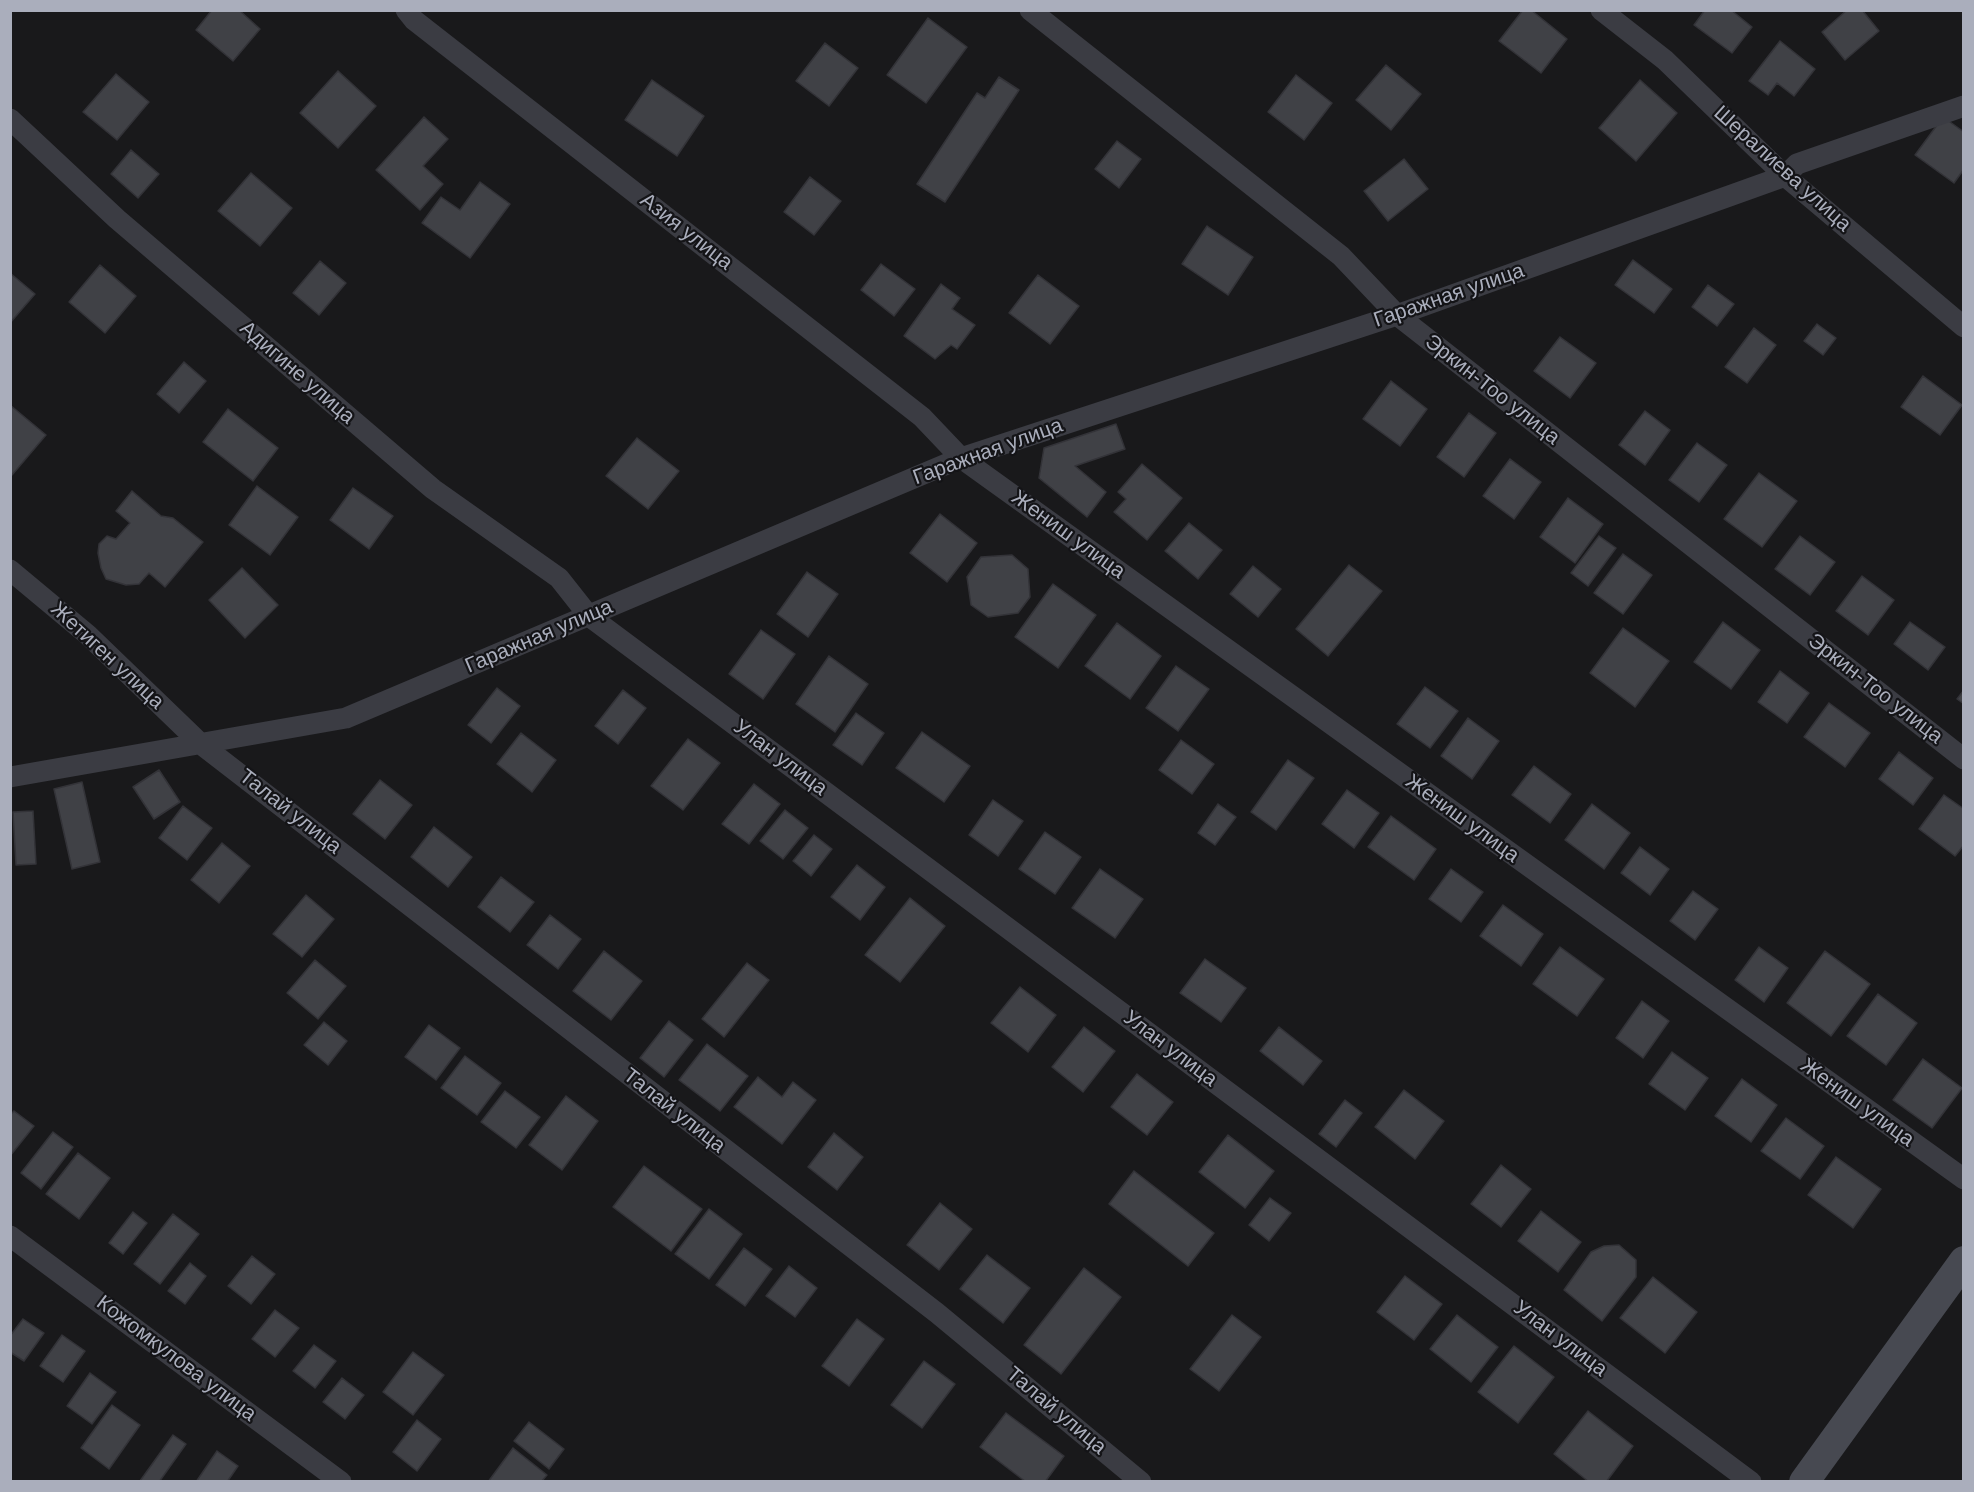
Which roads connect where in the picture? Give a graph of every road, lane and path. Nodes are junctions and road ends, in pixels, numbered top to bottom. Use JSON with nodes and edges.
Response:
{"nodes":[{"id":1,"x":406,"y":10,"type":"edge"},
{"id":2,"x":1030,"y":10,"type":"edge"},
{"id":3,"x":1601,"y":10,"type":"edge"},
{"id":4,"x":1964,"y":106,"type":"edge"},
{"id":5,"x":10,"y":119,"type":"edge"},
{"id":6,"x":1785,"y":176,"type":"junction"},
{"id":7,"x":1396,"y":315,"type":"junction"},
{"id":8,"x":1964,"y":327,"type":"edge"},
{"id":9,"x":962,"y":458,"type":"junction"},
{"id":10,"x":10,"y":570,"type":"edge"},
{"id":11,"x":590,"y":616,"type":"junction"},
{"id":12,"x":202,"y":744,"type":"junction"},
{"id":13,"x":1964,"y":759,"type":"edge"},
{"id":14,"x":10,"y":777,"type":"edge"},
{"id":15,"x":1964,"y":1179,"type":"edge"},
{"id":16,"x":10,"y":1236,"type":"edge"},
{"id":17,"x":1964,"y":1261,"type":"edge"},
{"id":18,"x":341,"y":1482,"type":"edge"},
{"id":19,"x":1141,"y":1482,"type":"edge"},
{"id":20,"x":1750,"y":1482,"type":"edge"},
{"id":21,"x":1804,"y":1482,"type":"edge"}],
"edges":[{"from":1,"to":9,"type":"street","name":"Азия улица"},
{"from":2,"to":7,"type":"street","name":"Эркин-Тоо улица"},
{"from":3,"to":6,"type":"street","name":"Шералиева улица"},
{"from":4,"to":6,"type":"street","name":"Гаражная улица"},
{"from":5,"to":11,"type":"street","name":"Адигине улица"},
{"from":6,"to":7,"type":"street","name":"Гаражная улица"},
{"from":6,"to":8,"type":"street","name":"Шералиева улица"},
{"from":7,"to":9,"type":"street","name":"Гаражная улица"},
{"from":7,"to":13,"type":"street","name":"Эркин-Тоо улица"},
{"from":9,"to":11,"type":"street","name":"Гаражная улица"},
{"from":9,"to":15,"type":"street","name":"Жениш улица"},
{"from":10,"to":12,"type":"street","name":"Жетиген улица"},
{"from":11,"to":12,"type":"street","name":"Гаражная улица"},
{"from":11,"to":20,"type":"street","name":"Улан улица"},
{"from":12,"to":14,"type":"street","name":"Гаражная улица"},
{"from":12,"to":19,"type":"street","name":"Талай улица"},
{"from":16,"to":18,"type":"street","name":"Кожомкулова улица"},
{"from":17,"to":21,"type":"street"}]}
